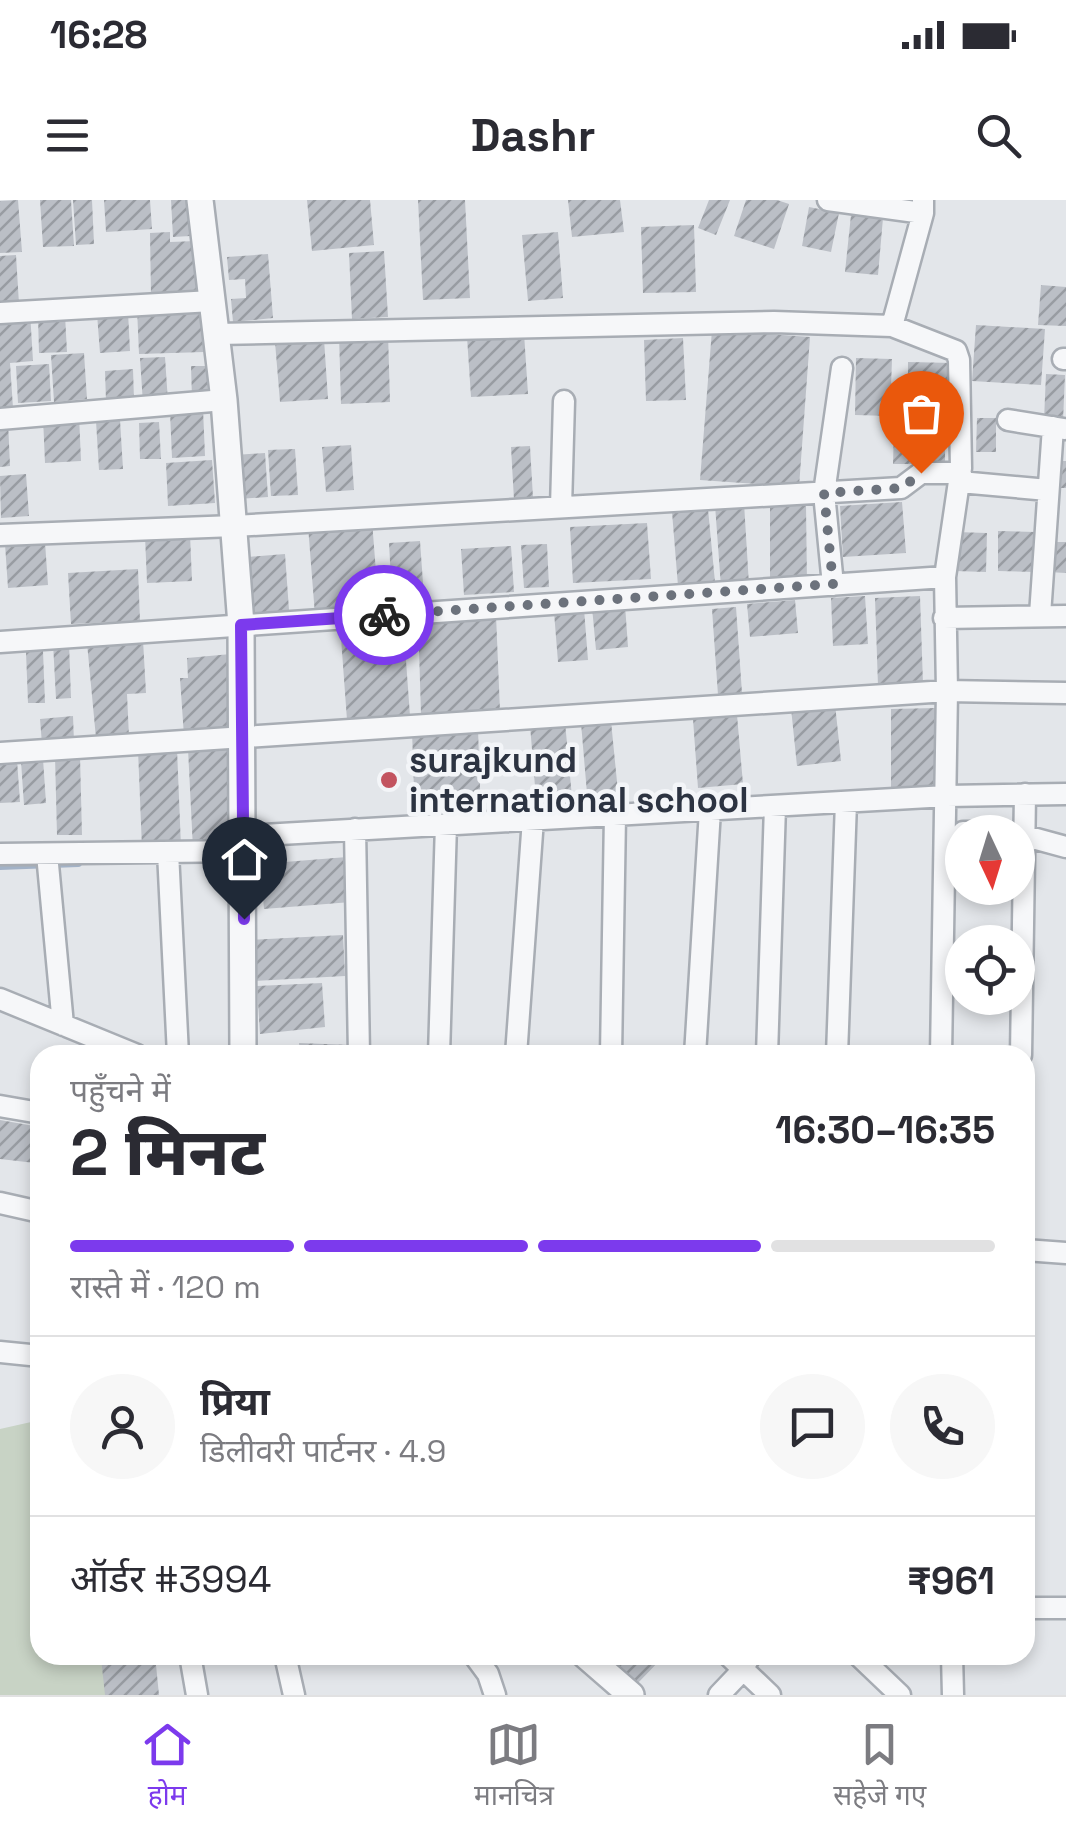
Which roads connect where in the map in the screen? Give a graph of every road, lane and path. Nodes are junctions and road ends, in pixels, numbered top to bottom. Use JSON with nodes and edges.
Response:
{"nodes":[{"id":1,"x":200,"y":200,"type":"edge"},
{"id":2,"x":828,"y":200,"type":"edge"},
{"id":3,"x":923,"y":207,"type":"edge"},
{"id":4,"x":212,"y":300,"type":"junction"},
{"id":5,"x":0,"y":313,"type":"edge"},
{"id":6,"x":892,"y":326,"type":"junction"},
{"id":7,"x":217,"y":334,"type":"junction"},
{"id":8,"x":842,"y":368,"type":"dead end"},
{"id":9,"x":224,"y":400,"type":"junction"},
{"id":10,"x":564,"y":401,"type":"dead end"},
{"id":11,"x":0,"y":419,"type":"edge"},
{"id":12,"x":1008,"y":420,"type":"dead end"},
{"id":13,"x":1060,"y":428,"type":"edge"},
{"id":14,"x":960,"y":478,"type":"junction"},
{"id":15,"x":1048,"y":490,"type":"junction"},
{"id":16,"x":824,"y":493,"type":"junction"},
{"id":17,"x":561,"y":507,"type":"junction"},
{"id":18,"x":1056,"y":525,"type":"edge"},
{"id":19,"x":234,"y":526,"type":"junction"},
{"id":20,"x":0,"y":535,"type":"edge"},
{"id":21,"x":944,"y":577,"type":"junction"},
{"id":22,"x":833,"y":584,"type":"junction"},
{"id":23,"x":1040,"y":615,"type":"junction"},
{"id":24,"x":1066,"y":616,"type":"edge"},
{"id":25,"x":944,"y":618,"type":"junction"},
{"id":26,"x":241,"y":625,"type":"junction"},
{"id":27,"x":0,"y":642,"type":"edge"},
{"id":28,"x":947,"y":691,"type":"junction"},
{"id":29,"x":1066,"y":693,"type":"edge"},
{"id":30,"x":244,"y":738,"type":"junction"},
{"id":31,"x":0,"y":753,"type":"edge"},
{"id":32,"x":1024,"y":794,"type":"junction"},
{"id":33,"x":1066,"y":794,"type":"edge"},
{"id":34,"x":946,"y":796,"type":"junction"},
{"id":35,"x":846,"y":802,"type":"junction"},
{"id":36,"x":775,"y":806,"type":"junction"},
{"id":37,"x":710,"y":810,"type":"junction"},
{"id":38,"x":616,"y":815,"type":"junction"},
{"id":39,"x":952,"y":815,"type":"edge"},
{"id":40,"x":1022,"y":815,"type":"edge"},
{"id":41,"x":533,"y":819,"type":"junction"},
{"id":42,"x":446,"y":824,"type":"junction"},
{"id":43,"x":356,"y":829,"type":"junction"},
{"id":44,"x":1035,"y":839,"type":"edge"},
{"id":45,"x":244,"y":844,"type":"junction"},
{"id":46,"x":1066,"y":847,"type":"edge"},
{"id":47,"x":0,"y":854,"type":"edge"},
{"id":48,"x":169,"y":859,"type":"junction"},
{"id":49,"x":48,"y":862,"type":"junction"},
{"id":50,"x":952,"y":905,"type":"edge"},
{"id":51,"x":1020,"y":905,"type":"edge"},
{"id":52,"x":0,"y":999,"type":"edge"},
{"id":53,"x":63,"y":1025,"type":"junction"},
{"id":54,"x":112,"y":1045,"type":"edge"},
{"id":55,"x":178,"y":1045,"type":"edge"},
{"id":56,"x":244,"y":1045,"type":"edge"},
{"id":57,"x":358,"y":1045,"type":"edge"},
{"id":58,"x":439,"y":1045,"type":"edge"},
{"id":59,"x":517,"y":1045,"type":"edge"},
{"id":60,"x":611,"y":1045,"type":"edge"},
{"id":61,"x":695,"y":1045,"type":"edge"},
{"id":62,"x":767,"y":1045,"type":"edge"},
{"id":63,"x":837,"y":1045,"type":"edge"},
{"id":64,"x":942,"y":1045,"type":"edge"},
{"id":65,"x":1021,"y":1045,"type":"edge"},
{"id":66,"x":0,"y":1106,"type":"edge"},
{"id":67,"x":30,"y":1111,"type":"edge"},
{"id":68,"x":0,"y":1203,"type":"edge"},
{"id":69,"x":30,"y":1210,"type":"edge"},
{"id":70,"x":1035,"y":1251,"type":"edge"},
{"id":71,"x":1066,"y":1253,"type":"edge"},
{"id":72,"x":0,"y":1352,"type":"edge"},
{"id":73,"x":30,"y":1355,"type":"edge"},
{"id":74,"x":1035,"y":1608,"type":"edge"},
{"id":75,"x":1066,"y":1608,"type":"edge"},
{"id":76,"x":192,"y":1665,"type":"edge"},
{"id":77,"x":287,"y":1665,"type":"edge"},
{"id":78,"x":481,"y":1665,"type":"edge"},
{"id":79,"x":597,"y":1665,"type":"edge"},
{"id":80,"x":737,"y":1665,"type":"edge"},
{"id":81,"x":744,"y":1665,"type":"edge"},
{"id":82,"x":868,"y":1665,"type":"edge"},
{"id":83,"x":952,"y":1665,"type":"edge"},
{"id":84,"x":197,"y":1695,"type":"edge"},
{"id":85,"x":294,"y":1695,"type":"edge"},
{"id":86,"x":496,"y":1695,"type":"edge"},
{"id":87,"x":632,"y":1695,"type":"edge"},
{"id":88,"x":718,"y":1695,"type":"edge"},
{"id":89,"x":770,"y":1695,"type":"edge"},
{"id":90,"x":900,"y":1695,"type":"edge"},
{"id":91,"x":953,"y":1695,"type":"edge"}],
"edges":[{"from":1,"to":4,"type":"street"},
{"from":2,"to":3,"type":"street"},
{"from":3,"to":6,"type":"street"},
{"from":4,"to":5,"type":"street"},
{"from":4,"to":7,"type":"street"},
{"from":6,"to":7,"type":"street"},
{"from":6,"to":14,"type":"street"},
{"from":7,"to":9,"type":"street"},
{"from":8,"to":16,"type":"street"},
{"from":9,"to":11,"type":"street"},
{"from":9,"to":19,"type":"street"},
{"from":10,"to":17,"type":"street"},
{"from":12,"to":13,"type":"street"},
{"from":13,"to":15,"type":"street"},
{"from":14,"to":15,"type":"street"},
{"from":14,"to":16,"type":"street"},
{"from":14,"to":21,"type":"street"},
{"from":15,"to":18,"type":"street"},
{"from":16,"to":17,"type":"street"},
{"from":16,"to":22,"type":"street"},
{"from":17,"to":19,"type":"street"},
{"from":18,"to":23,"type":"street"},
{"from":19,"to":20,"type":"street"},
{"from":19,"to":26,"type":"street"},
{"from":21,"to":22,"type":"street"},
{"from":21,"to":25,"type":"street"},
{"from":22,"to":26,"type":"street"},
{"from":23,"to":24,"type":"street"},
{"from":23,"to":25,"type":"street"},
{"from":25,"to":28,"type":"street"},
{"from":26,"to":27,"type":"street"},
{"from":26,"to":30,"type":"street"},
{"from":28,"to":29,"type":"street"},
{"from":28,"to":30,"type":"street"},
{"from":28,"to":34,"type":"street"},
{"from":30,"to":31,"type":"street"},
{"from":30,"to":45,"type":"street"},
{"from":32,"to":33,"type":"street"},
{"from":32,"to":34,"type":"street"},
{"from":32,"to":40,"type":"street"},
{"from":34,"to":35,"type":"street"},
{"from":34,"to":39,"type":"street"},
{"from":35,"to":36,"type":"street"},
{"from":35,"to":63,"type":"street"},
{"from":36,"to":37,"type":"street"},
{"from":36,"to":62,"type":"street"},
{"from":37,"to":38,"type":"street"},
{"from":37,"to":61,"type":"street"},
{"from":38,"to":41,"type":"street"},
{"from":38,"to":60,"type":"street"},
{"from":41,"to":42,"type":"street"},
{"from":41,"to":59,"type":"street"},
{"from":42,"to":43,"type":"street"},
{"from":42,"to":58,"type":"street"},
{"from":43,"to":45,"type":"street"},
{"from":43,"to":57,"type":"street"},
{"from":44,"to":46,"type":"street"},
{"from":45,"to":48,"type":"street"},
{"from":45,"to":56,"type":"street"},
{"from":47,"to":49,"type":"street"},
{"from":48,"to":49,"type":"street"},
{"from":48,"to":55,"type":"street"},
{"from":49,"to":53,"type":"street"},
{"from":50,"to":64,"type":"street"},
{"from":51,"to":65,"type":"street"},
{"from":52,"to":53,"type":"street"},
{"from":53,"to":54,"type":"street"},
{"from":66,"to":67,"type":"street"},
{"from":68,"to":69,"type":"street"},
{"from":70,"to":71,"type":"street"},
{"from":72,"to":73,"type":"street"},
{"from":74,"to":75,"type":"street"},
{"from":76,"to":84,"type":"street"},
{"from":77,"to":85,"type":"street"},
{"from":78,"to":86,"type":"street"},
{"from":79,"to":87,"type":"street"},
{"from":80,"to":88,"type":"street"},
{"from":81,"to":89,"type":"street"},
{"from":82,"to":90,"type":"street"},
{"from":83,"to":91,"type":"street"}]}
